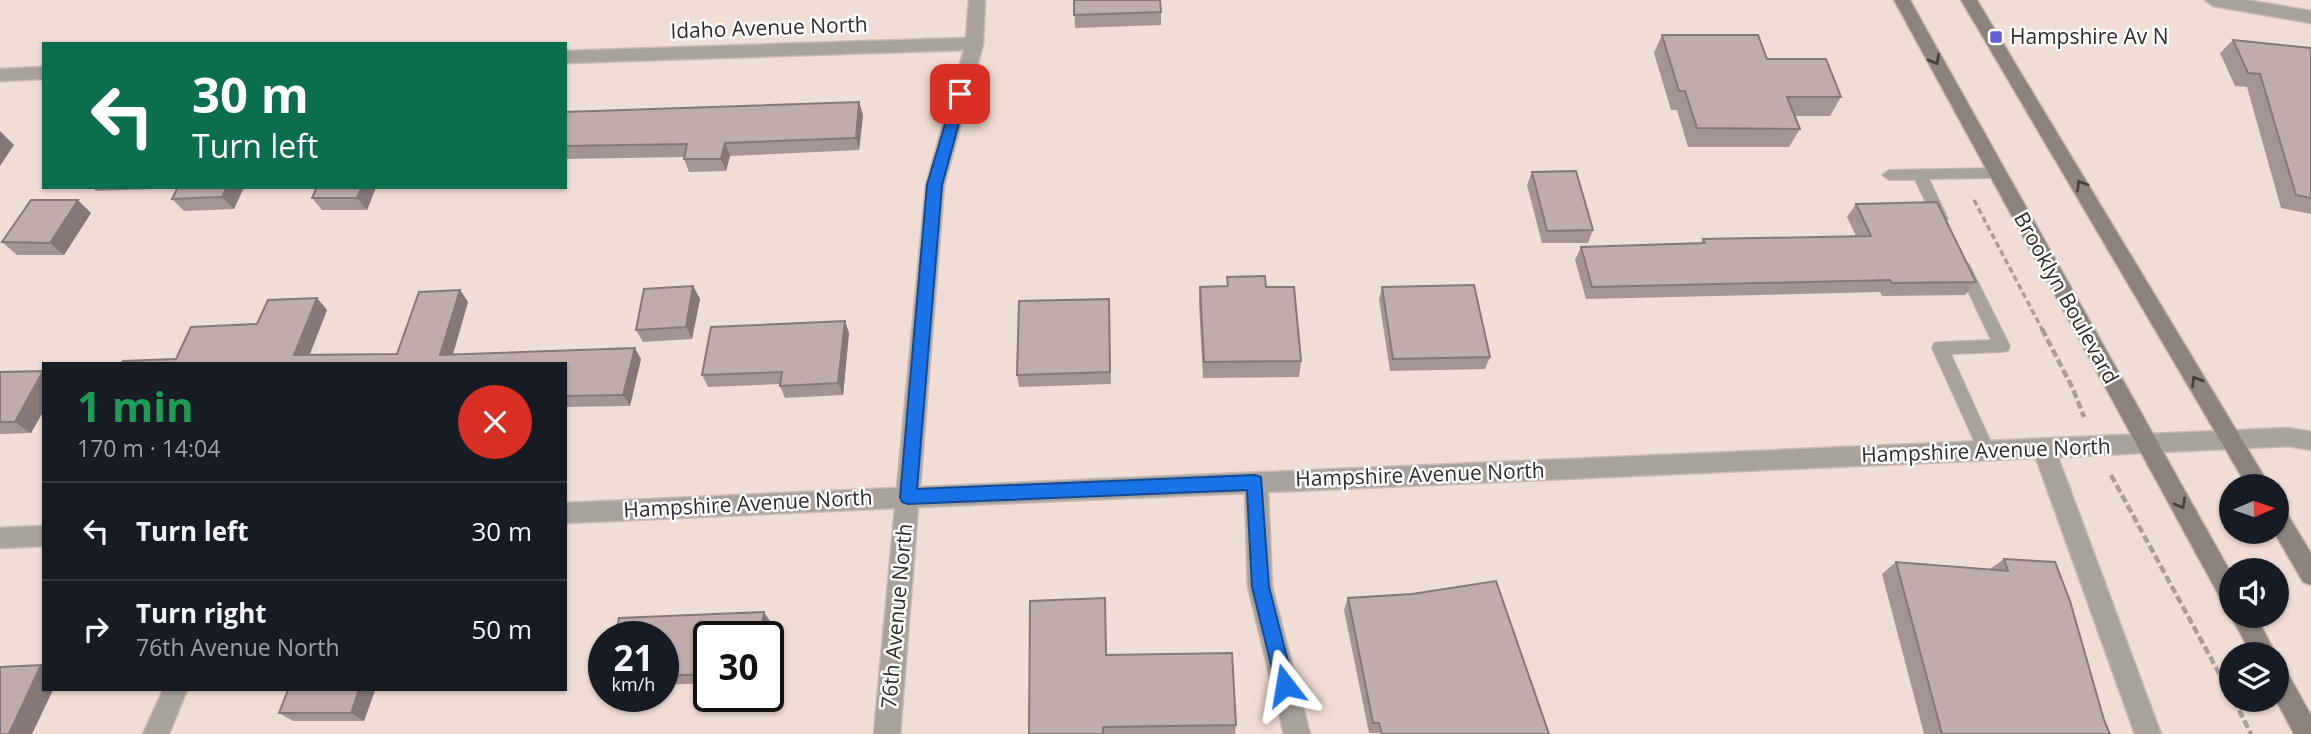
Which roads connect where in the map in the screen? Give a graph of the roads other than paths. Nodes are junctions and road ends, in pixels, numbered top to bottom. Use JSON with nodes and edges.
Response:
{"nodes":[{"id":1,"x":977,"y":0,"type":"edge"},
{"id":2,"x":1902,"y":0,"type":"edge"},
{"id":3,"x":1969,"y":0,"type":"edge"},
{"id":4,"x":2213,"y":0,"type":"edge"},
{"id":5,"x":2311,"y":18,"type":"edge"},
{"id":6,"x":974,"y":44,"type":"junction"},
{"id":7,"x":567,"y":57,"type":"edge"},
{"id":8,"x":42,"y":73,"type":"edge"},
{"id":9,"x":0,"y":75,"type":"edge"},
{"id":10,"x":1996,"y":173,"type":"junction"},
{"id":11,"x":1919,"y":174,"type":"junction"},
{"id":12,"x":1889,"y":175,"type":"dead end"},
{"id":13,"x":2231,"y":440,"type":"junction"},
{"id":14,"x":2311,"y":441,"type":"edge"},
{"id":15,"x":2148,"y":444,"type":"junction"},
{"id":16,"x":2044,"y":449,"type":"junction"},
{"id":17,"x":1987,"y":451,"type":"junction"},
{"id":18,"x":2252,"y":474,"type":"edge"},
{"id":19,"x":1255,"y":482,"type":"junction"},
{"id":20,"x":908,"y":497,"type":"junction"},
{"id":21,"x":567,"y":513,"type":"edge"},
{"id":22,"x":42,"y":536,"type":"edge"},
{"id":23,"x":2289,"y":537,"type":"edge"},
{"id":24,"x":0,"y":538,"type":"edge"},
{"id":25,"x":2219,"y":573,"type":"edge"},
{"id":26,"x":2311,"y":575,"type":"edge"},
{"id":27,"x":174,"y":691,"type":"edge"},
{"id":28,"x":2289,"y":700,"type":"edge"},
{"id":29,"x":156,"y":734,"type":"edge"},
{"id":30,"x":887,"y":734,"type":"edge"},
{"id":31,"x":1297,"y":734,"type":"edge"},
{"id":32,"x":2148,"y":734,"type":"edge"},
{"id":33,"x":2308,"y":734,"type":"edge"}],
"edges":[{"from":1,"to":6,"type":"street","name":"76th Avenue North"},
{"from":2,"to":10,"type":"main road","name":"Brooklyn Boulevard","one_way":true},
{"from":13,"to":3,"type":"main road","one_way":true},
{"from":4,"to":5,"type":"street"},
{"from":6,"to":7,"type":"street","name":"Idaho Avenue North"},
{"from":6,"to":20,"type":"street","name":"76th Avenue North"},
{"from":8,"to":9,"type":"street"},
{"from":10,"to":11,"type":"lane"},
{"from":10,"to":15,"type":"main road","name":"Brooklyn Boulevard"},
{"from":11,"to":12,"type":"lane"},
{"from":11,"to":17,"type":"lane"},
{"from":13,"to":14,"type":"street","name":"Hampshire Avenue North"},
{"from":13,"to":15,"type":"street","name":"Hampshire Avenue North"},
{"from":13,"to":18,"type":"main road"},
{"from":15,"to":16,"type":"street","name":"Hampshire Avenue North"},
{"from":15,"to":25,"type":"main road","name":"Brooklyn Boulevard","one_way":true},
{"from":16,"to":17,"type":"street","name":"Hampshire Avenue North"},
{"from":16,"to":32,"type":"street"},
{"from":17,"to":19,"type":"street","name":"Hampshire Avenue North"},
{"from":19,"to":20,"type":"street","name":"Hampshire Avenue North"},
{"from":19,"to":31,"type":"street"},
{"from":20,"to":21,"type":"street","name":"Hampshire Avenue North"},
{"from":20,"to":30,"type":"street","name":"76th Avenue North"},
{"from":22,"to":24,"type":"street"},
{"from":23,"to":26,"type":"main road"},
{"from":27,"to":29,"type":"street"},
{"from":28,"to":33,"type":"main road"}]}
